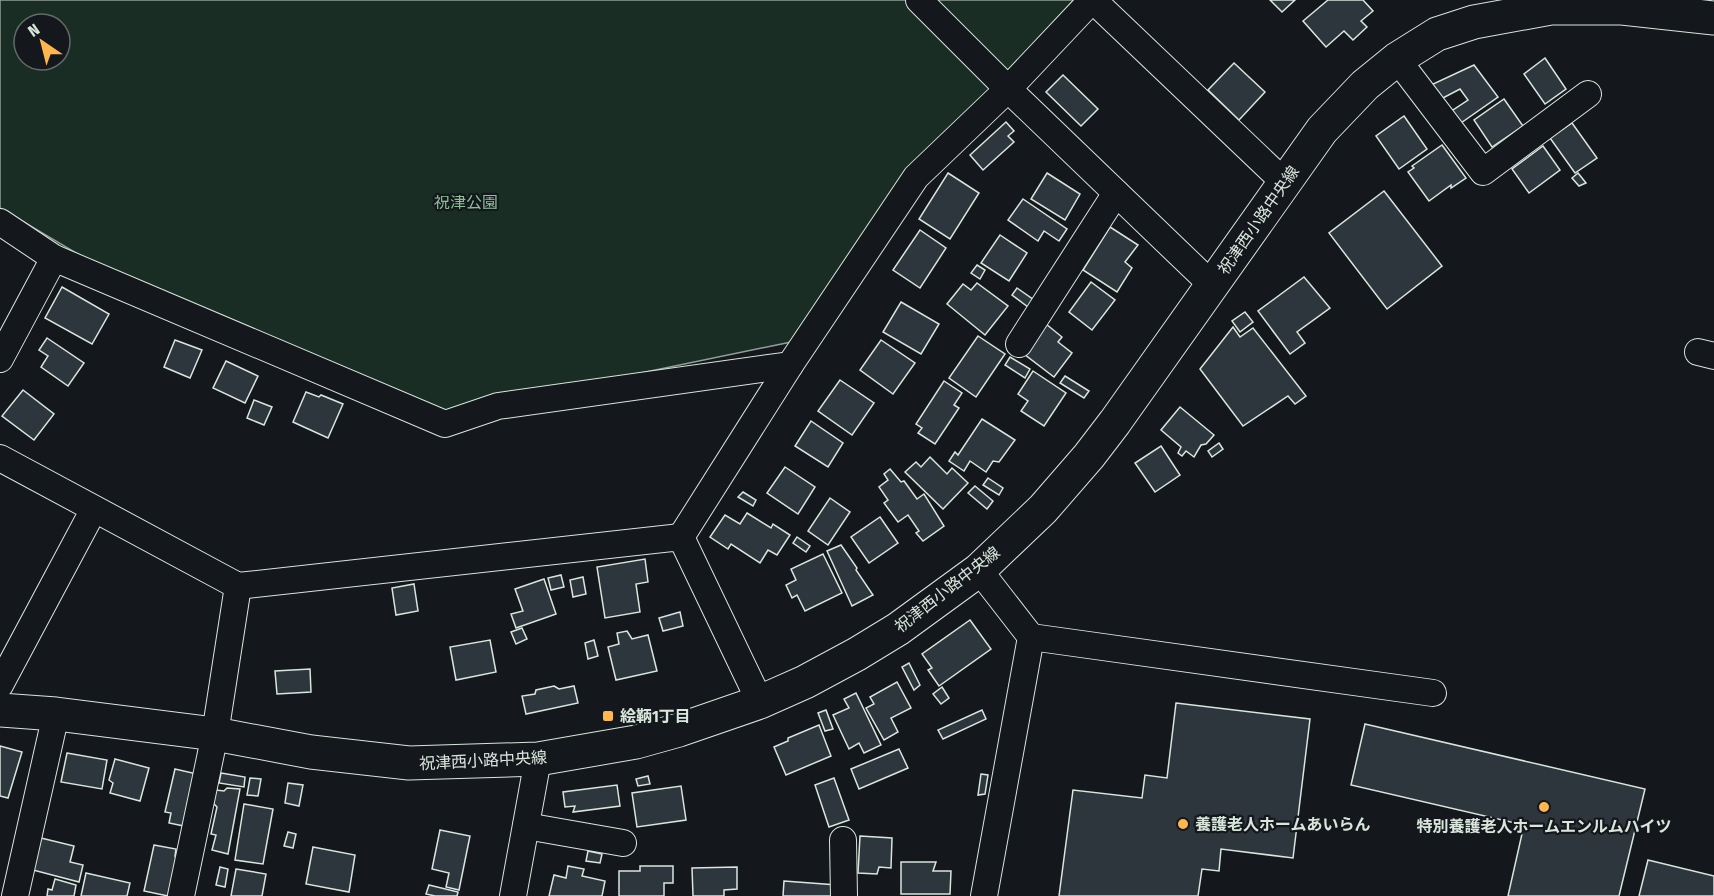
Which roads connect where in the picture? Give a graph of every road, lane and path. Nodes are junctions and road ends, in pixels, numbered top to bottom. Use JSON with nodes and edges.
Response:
{"nodes":[{"id":1,"x":919,"y":0,"type":"edge"},
{"id":2,"x":1093,"y":0,"type":"edge"},
{"id":3,"x":1621,"y":4,"type":"edge"},
{"id":4,"x":1714,"y":18,"type":"edge"},
{"id":5,"x":1397,"y":59,"type":"junction"},
{"id":6,"x":1008,"y":89,"type":"junction"},
{"id":7,"x":1588,"y":94,"type":"dead end"},
{"id":8,"x":1284,"y":182,"type":"junction"},
{"id":9,"x":1116,"y":193,"type":"junction"},
{"id":10,"x":0,"y":222,"type":"edge"},
{"id":11,"x":54,"y":258,"type":"junction"},
{"id":12,"x":1212,"y":285,"type":"junction"},
{"id":13,"x":1019,"y":344,"type":"dead end"},
{"id":14,"x":0,"y":359,"type":"edge"},
{"id":15,"x":790,"y":365,"type":"junction"},
{"id":16,"x":0,"y":458,"type":"edge"},
{"id":17,"x":94,"y":509,"type":"junction"},
{"id":18,"x":681,"y":537,"type":"junction"},
{"id":19,"x":979,"y":570,"type":"junction"},
{"id":20,"x":238,"y":586,"type":"junction"},
{"id":21,"x":1031,"y":637,"type":"junction"},
{"id":22,"x":0,"y":684,"type":"edge"},
{"id":23,"x":1432,"y":693,"type":"dead end"},
{"id":24,"x":760,"y":702,"type":"junction"},
{"id":25,"x":0,"y":710,"type":"edge"},
{"id":26,"x":56,"y":714,"type":"junction"},
{"id":27,"x":215,"y":734,"type":"junction"},
{"id":28,"x":537,"y":759,"type":"junction"},
{"id":29,"x":526,"y":826,"type":"junction"},
{"id":30,"x":843,"y":840,"type":"dead end"},
{"id":31,"x":623,"y":843,"type":"dead end"},
{"id":32,"x":15,"y":896,"type":"edge"},
{"id":33,"x":181,"y":896,"type":"edge"},
{"id":34,"x":513,"y":896,"type":"edge"},
{"id":35,"x":844,"y":896,"type":"edge"},
{"id":36,"x":984,"y":896,"type":"edge"}],
"edges":[{"from":1,"to":6,"type":"street"},
{"from":2,"to":6,"type":"street"},
{"from":2,"to":8,"type":"street"},
{"from":3,"to":4,"type":"main road","name":"祝津西小路中央線"},
{"from":3,"to":5,"type":"main road","name":"祝津西小路中央線"},
{"from":5,"to":7,"type":"street"},
{"from":5,"to":8,"type":"main road","name":"祝津西小路中央線"},
{"from":6,"to":9,"type":"street"},
{"from":6,"to":15,"type":"street"},
{"from":8,"to":12,"type":"main road","name":"祝津西小路中央線"},
{"from":9,"to":12,"type":"street"},
{"from":9,"to":13,"type":"street"},
{"from":10,"to":11,"type":"street"},
{"from":11,"to":14,"type":"street"},
{"from":11,"to":15,"type":"street"},
{"from":12,"to":19,"type":"main road","name":"祝津西小路中央線"},
{"from":15,"to":18,"type":"street"},
{"from":16,"to":17,"type":"street"},
{"from":17,"to":20,"type":"street"},
{"from":17,"to":22,"type":"street"},
{"from":18,"to":20,"type":"street"},
{"from":18,"to":24,"type":"street"},
{"from":19,"to":21,"type":"street"},
{"from":19,"to":24,"type":"main road","name":"祝津西小路中央線"},
{"from":20,"to":27,"type":"street"},
{"from":21,"to":23,"type":"street"},
{"from":21,"to":36,"type":"street"},
{"from":24,"to":28,"type":"main road","name":"祝津西小路中央線"},
{"from":25,"to":26,"type":"main road","name":"祝津西小路中央線"},
{"from":26,"to":27,"type":"main road","name":"祝津西小路中央線"},
{"from":26,"to":32,"type":"street"},
{"from":27,"to":28,"type":"main road","name":"祝津西小路中央線"},
{"from":27,"to":33,"type":"street"},
{"from":28,"to":29,"type":"street"},
{"from":29,"to":31,"type":"street"},
{"from":29,"to":34,"type":"street"},
{"from":30,"to":35,"type":"street"}]}
